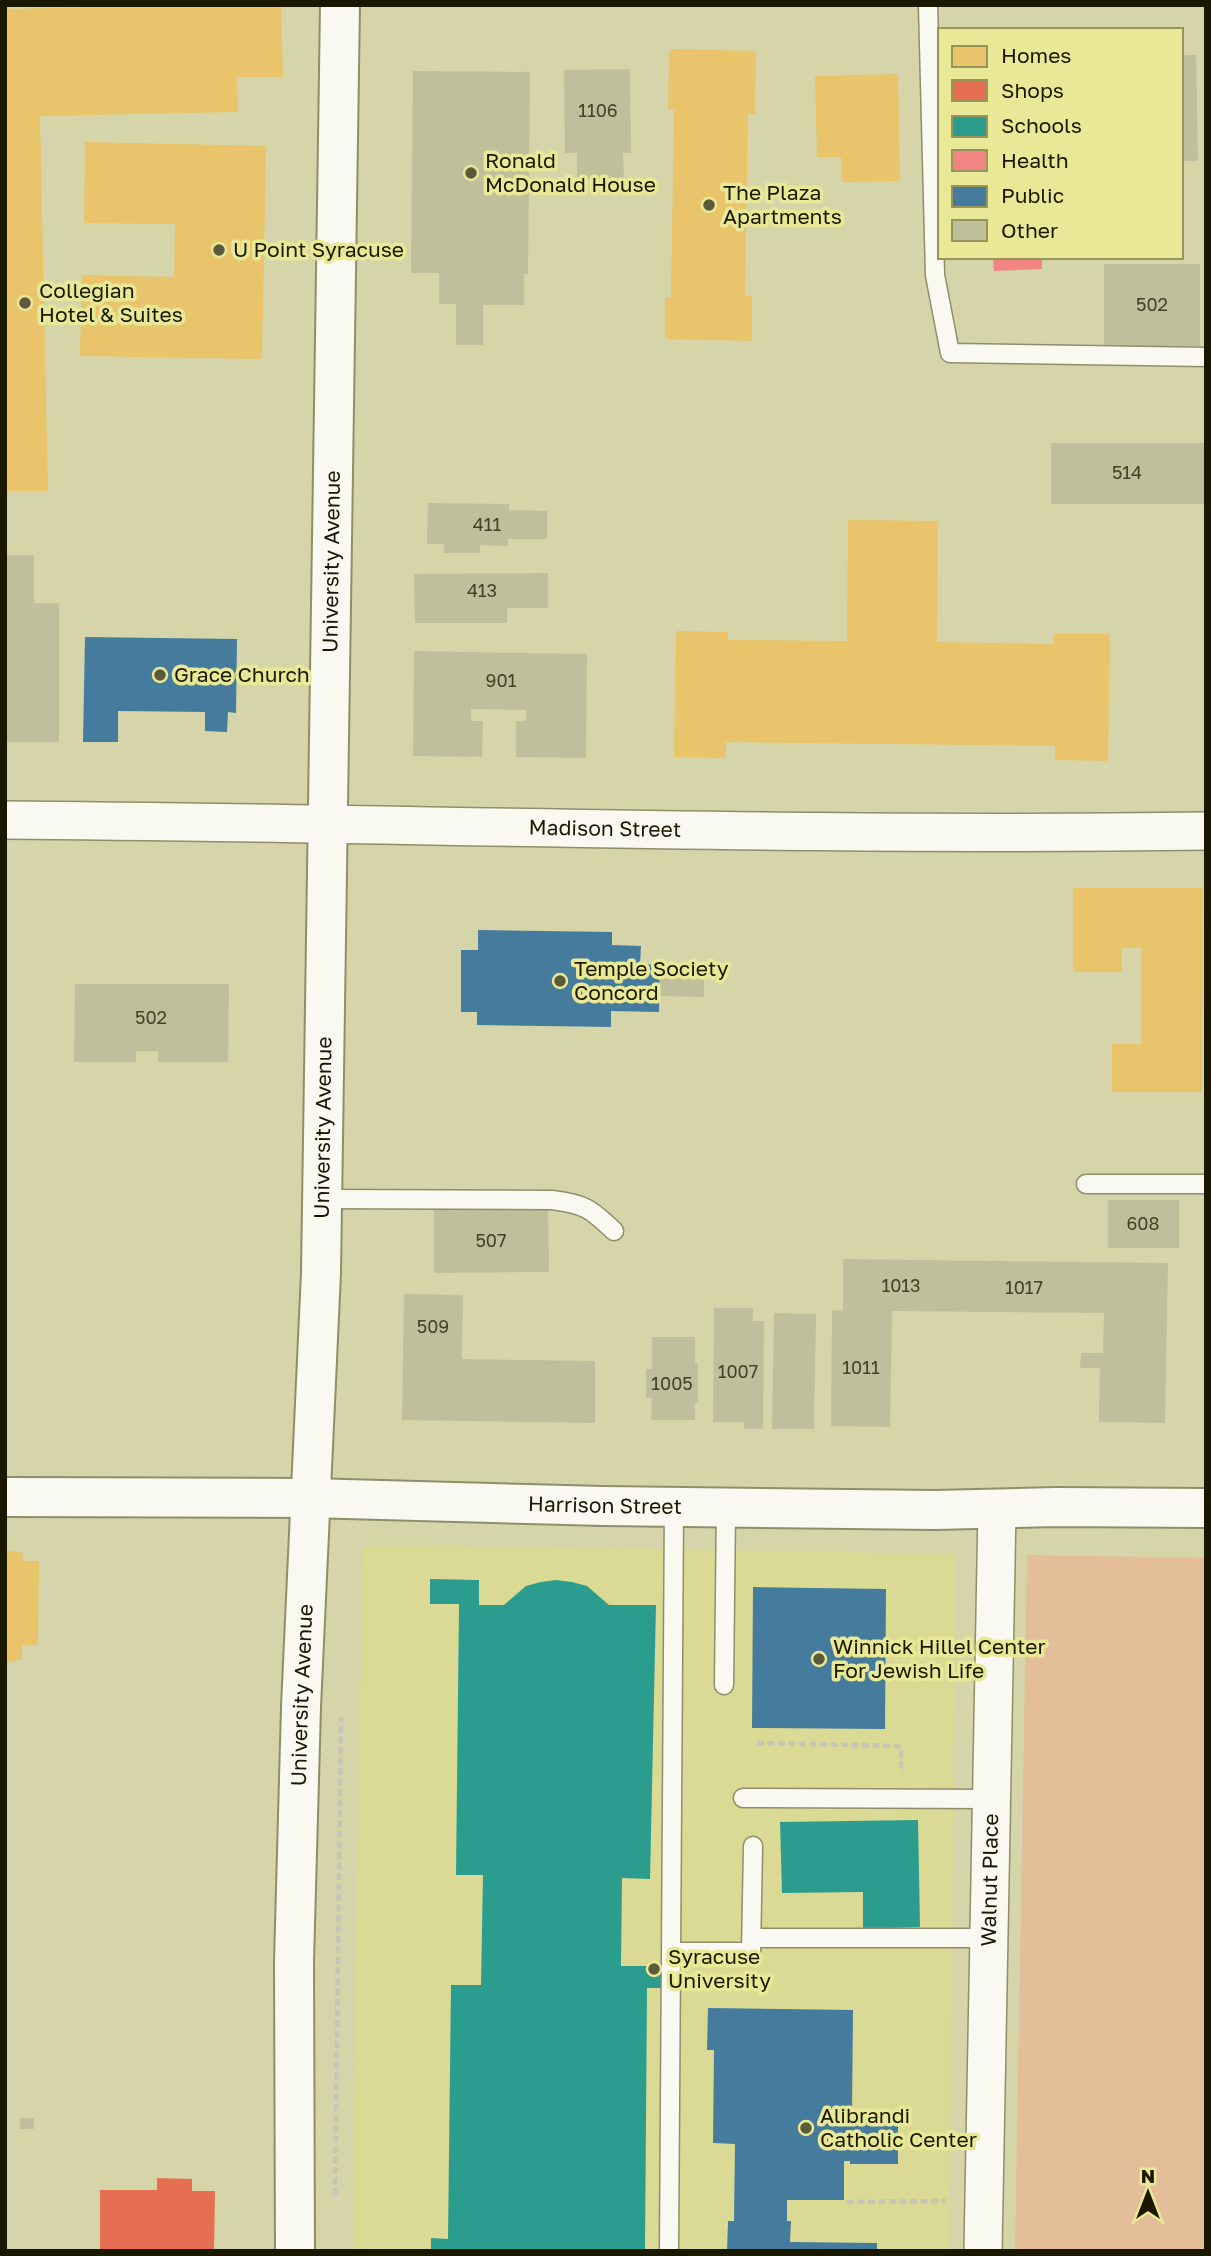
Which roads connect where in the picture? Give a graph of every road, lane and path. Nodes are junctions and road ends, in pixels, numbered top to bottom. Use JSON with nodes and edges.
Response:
{"nodes":[{"id":1,"x":340,"y":5,"type":"edge"},
{"id":2,"x":928,"y":5,"type":"edge"},
{"id":3,"x":1206,"y":357,"type":"edge"},
{"id":4,"x":5,"y":820,"type":"edge"},
{"id":5,"x":327,"y":822,"type":"junction"},
{"id":6,"x":1206,"y":831,"type":"edge"},
{"id":7,"x":1086,"y":1184,"type":"dead end"},
{"id":8,"x":1206,"y":1184,"type":"edge"},
{"id":9,"x":322,"y":1199,"type":"junction"},
{"id":10,"x":614,"y":1231,"type":"dead end"},
{"id":11,"x":5,"y":1497,"type":"edge"},
{"id":12,"x":309,"y":1498,"type":"junction"},
{"id":13,"x":674,"y":1507,"type":"junction"},
{"id":14,"x":726,"y":1507,"type":"junction"},
{"id":15,"x":1206,"y":1508,"type":"edge"},
{"id":16,"x":996,"y":1509,"type":"junction"},
{"id":17,"x":724,"y":1685,"type":"dead end"},
{"id":18,"x":757,"y":1743,"type":"dead end"},
{"id":19,"x":910,"y":1774,"type":"dead end"},
{"id":20,"x":743,"y":1798,"type":"dead end"},
{"id":21,"x":991,"y":1800,"type":"junction"},
{"id":22,"x":753,"y":1846,"type":"dead end"},
{"id":23,"x":751,"y":1938,"type":"junction"},
{"id":24,"x":988,"y":1938,"type":"junction"},
{"id":25,"x":671,"y":1952,"type":"junction"},
{"id":26,"x":946,"y":2201,"type":"dead end"},
{"id":27,"x":847,"y":2202,"type":"dead end"},
{"id":28,"x":295,"y":2251,"type":"edge"},
{"id":29,"x":669,"y":2251,"type":"edge"},
{"id":30,"x":983,"y":2251,"type":"edge"}],
"edges":[{"from":1,"to":5,"type":"street","name":"University Avenue"},
{"from":2,"to":3,"type":"lane"},
{"from":4,"to":5,"type":"street","name":"Madison Street"},
{"from":5,"to":6,"type":"street","name":"Madison Street"},
{"from":5,"to":9,"type":"street","name":"University Avenue"},
{"from":7,"to":8,"type":"lane"},
{"from":9,"to":10,"type":"lane"},
{"from":9,"to":12,"type":"street","name":"University Avenue"},
{"from":11,"to":12,"type":"street","name":"Harrison Street"},
{"from":12,"to":13,"type":"street","name":"Harrison Street"},
{"from":12,"to":28,"type":"street","name":"University Avenue"},
{"from":13,"to":14,"type":"street","name":"Harrison Street"},
{"from":13,"to":25,"type":"lane"},
{"from":14,"to":16,"type":"street","name":"Harrison Street"},
{"from":14,"to":17,"type":"lane"},
{"from":15,"to":16,"type":"street","name":"Harrison Street"},
{"from":16,"to":21,"type":"street","name":"Walnut Place"},
{"from":18,"to":19,"type":"path"},
{"from":20,"to":21,"type":"lane"},
{"from":21,"to":24,"type":"street","name":"Walnut Place"},
{"from":22,"to":23,"type":"lane"},
{"from":23,"to":24,"type":"lane"},
{"from":23,"to":25,"type":"lane"},
{"from":24,"to":30,"type":"street","name":"Walnut Place"},
{"from":25,"to":29,"type":"lane"},
{"from":26,"to":27,"type":"path"}]}
